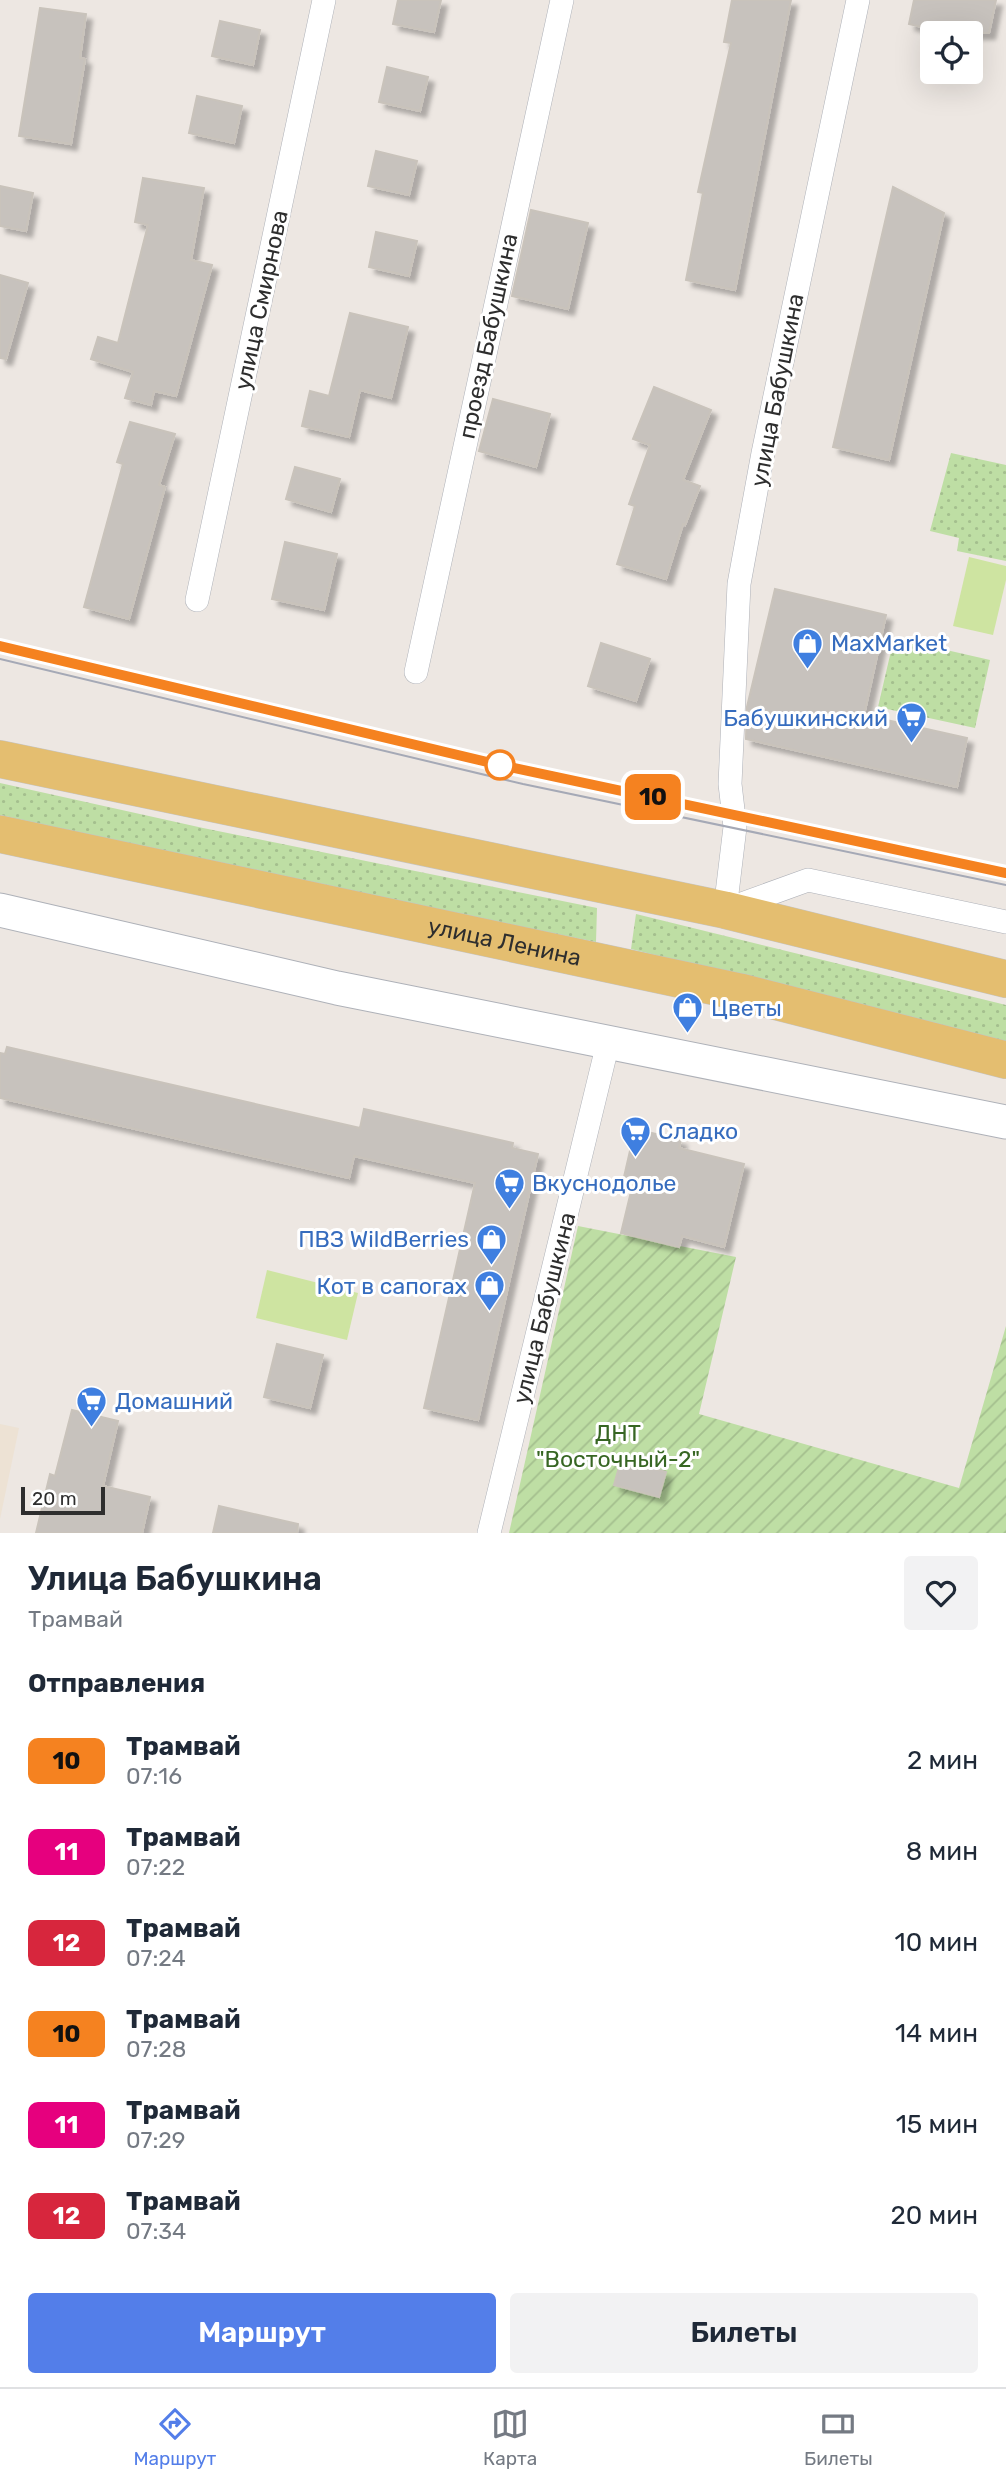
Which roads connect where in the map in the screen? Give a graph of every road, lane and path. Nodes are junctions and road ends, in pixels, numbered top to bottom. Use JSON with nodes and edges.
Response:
{"nodes":[{"id":1,"x":324,"y":0,"type":"edge"},
{"id":2,"x":562,"y":0,"type":"edge"},
{"id":3,"x":858,"y":0,"type":"edge"},
{"id":4,"x":197,"y":600,"type":"dead end"},
{"id":5,"x":415,"y":671,"type":"dead end"},
{"id":6,"x":0,"y":759,"type":"edge"},
{"id":7,"x":0,"y":834,"type":"edge"},
{"id":8,"x":0,"y":910,"type":"edge"},
{"id":9,"x":725,"y":910,"type":"junction"},
{"id":10,"x":1006,"y":922,"type":"edge"},
{"id":11,"x":1006,"y":979,"type":"edge"},
{"id":12,"x":608,"y":1043,"type":"junction"},
{"id":13,"x":1006,"y":1060,"type":"edge"},
{"id":14,"x":1006,"y":1122,"type":"edge"},
{"id":15,"x":489,"y":1533,"type":"edge"}],
"edges":[{"from":1,"to":4,"type":"street","name":"улица Смирнова"},
{"from":2,"to":5,"type":"street","name":"проезд Бабушкина"},
{"from":3,"to":9,"type":"street","name":"улица Бабушкина"},
{"from":6,"to":9,"type":"main road"},
{"from":7,"to":13,"type":"main road","name":"улица Ленина"},
{"from":8,"to":12,"type":"street"},
{"from":9,"to":10,"type":"street"},
{"from":9,"to":11,"type":"main road"},
{"from":12,"to":14,"type":"street"},
{"from":12,"to":15,"type":"street","name":"улица Бабушкина"}]}
